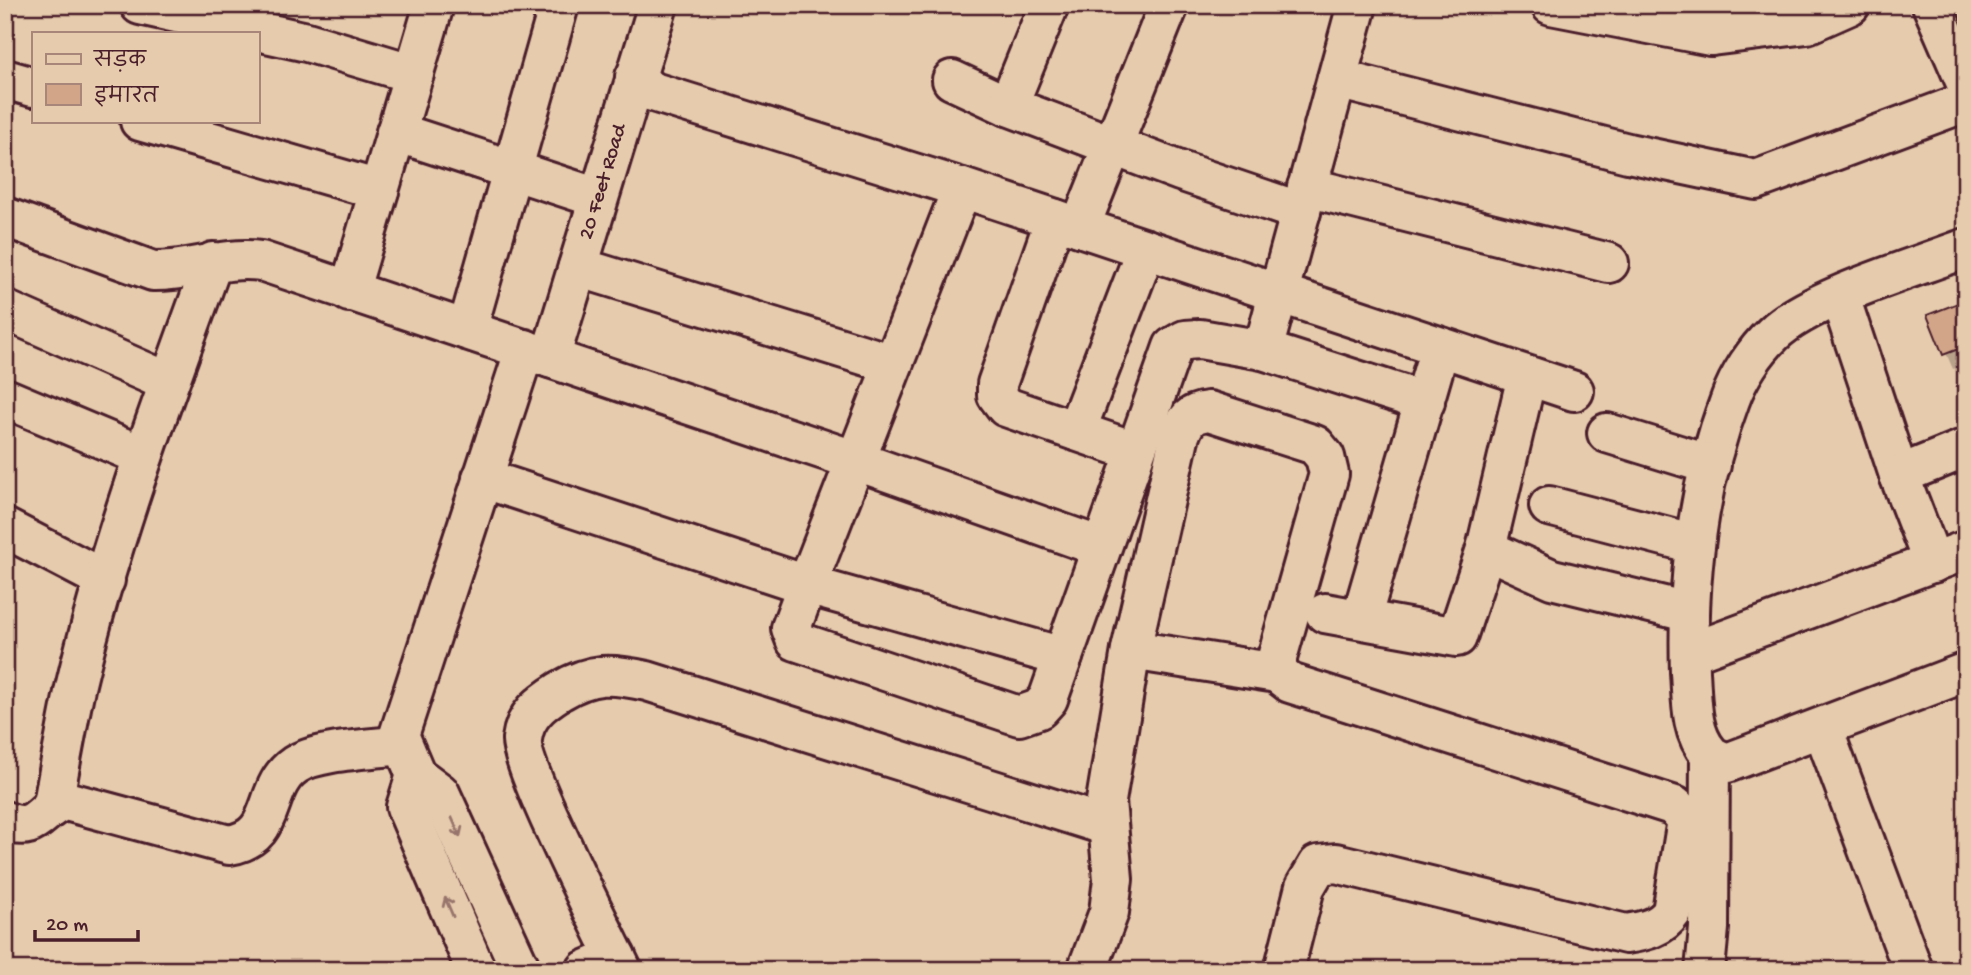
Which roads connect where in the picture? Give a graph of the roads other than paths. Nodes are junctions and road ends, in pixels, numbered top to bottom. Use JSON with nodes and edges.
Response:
{"nodes":[{"id":1,"x":140,"y":5,"type":"edge"},
{"id":2,"x":435,"y":5,"type":"edge"},
{"id":3,"x":559,"y":5,"type":"edge"},
{"id":4,"x":658,"y":5,"type":"edge"},
{"id":5,"x":1049,"y":5,"type":"edge"},
{"id":6,"x":1169,"y":5,"type":"edge"},
{"id":7,"x":1357,"y":5,"type":"edge"},
{"id":8,"x":1850,"y":5,"type":"edge"},
{"id":9,"x":1932,"y":5,"type":"edge"},
{"id":10,"x":1562,"y":7,"type":"edge"},
{"id":11,"x":1709,"y":21,"type":"edge"},
{"id":12,"x":414,"y":74,"type":"junction"},
{"id":13,"x":635,"y":77,"type":"junction"},
{"id":14,"x":5,"y":79,"type":"edge"},
{"id":15,"x":1337,"y":79,"type":"junction"},
{"id":16,"x":951,"y":80,"type":"dead end"},
{"id":17,"x":1964,"y":80,"type":"edge"},
{"id":18,"x":32,"y":88,"type":"edge"},
{"id":19,"x":1008,"y":107,"type":"junction"},
{"id":20,"x":143,"y":122,"type":"edge"},
{"id":21,"x":396,"y":132,"type":"junction"},
{"id":22,"x":1113,"y":144,"type":"junction"},
{"id":23,"x":511,"y":171,"type":"junction"},
{"id":24,"x":961,"y":188,"type":"junction"},
{"id":25,"x":379,"y":190,"type":"junction"},
{"id":26,"x":598,"y":198,"type":"junction"},
{"id":27,"x":1304,"y":199,"type":"junction"},
{"id":28,"x":5,"y":217,"type":"edge"},
{"id":29,"x":1068,"y":223,"type":"junction"},
{"id":30,"x":1966,"y":248,"type":"edge"},
{"id":31,"x":1146,"y":249,"type":"junction"},
{"id":32,"x":213,"y":262,"type":"junction"},
{"id":33,"x":1609,"y":263,"type":"dead end"},
{"id":34,"x":578,"y":267,"type":"junction"},
{"id":35,"x":349,"y":292,"type":"junction"},
{"id":36,"x":1278,"y":293,"type":"junction"},
{"id":37,"x":1840,"y":297,"type":"junction"},
{"id":38,"x":5,"y":310,"type":"edge"},
{"id":39,"x":467,"y":330,"type":"junction"},
{"id":40,"x":1440,"y":347,"type":"junction"},
{"id":41,"x":1263,"y":351,"type":"junction"},
{"id":42,"x":537,"y":353,"type":"junction"},
{"id":43,"x":893,"y":364,"type":"junction"},
{"id":44,"x":1527,"y":376,"type":"junction"},
{"id":45,"x":168,"y":382,"type":"junction"},
{"id":46,"x":1574,"y":391,"type":"dead end"},
{"id":47,"x":5,"y":398,"type":"edge"},
{"id":48,"x":1425,"y":402,"type":"junction"},
{"id":49,"x":1076,"y":431,"type":"junction"},
{"id":50,"x":1607,"y":433,"type":"dead end"},
{"id":51,"x":1966,"y":448,"type":"edge"},
{"id":52,"x":1134,"y":451,"type":"junction"},
{"id":53,"x":143,"y":456,"type":"junction"},
{"id":54,"x":857,"y":461,"type":"junction"},
{"id":55,"x":1711,"y":465,"type":"junction"},
{"id":56,"x":1899,"y":475,"type":"junction"},
{"id":57,"x":482,"y":478,"type":"junction"},
{"id":58,"x":1549,"y":506,"type":"dead end"},
{"id":59,"x":5,"y":528,"type":"edge"},
{"id":60,"x":1695,"y":544,"type":"junction"},
{"id":61,"x":1101,"y":547,"type":"junction"},
{"id":62,"x":1486,"y":549,"type":"junction"},
{"id":63,"x":1950,"y":556,"type":"edge"},
{"id":64,"x":105,"y":580,"type":"junction"},
{"id":65,"x":807,"y":585,"type":"junction"},
{"id":66,"x":1688,"y":612,"type":"junction"},
{"id":67,"x":1131,"y":650,"type":"junction"},
{"id":68,"x":1690,"y":653,"type":"junction"},
{"id":69,"x":1063,"y":657,"type":"junction"},
{"id":70,"x":1966,"y":672,"type":"edge"},
{"id":71,"x":1277,"y":673,"type":"junction"},
{"id":72,"x":1823,"y":729,"type":"junction"},
{"id":73,"x":1710,"y":755,"type":"junction"},
{"id":74,"x":409,"y":760,"type":"junction"},
{"id":75,"x":53,"y":804,"type":"junction"},
{"id":76,"x":5,"y":821,"type":"edge"},
{"id":77,"x":1108,"y":826,"type":"junction"},
{"id":78,"x":608,"y":966,"type":"edge"},
{"id":79,"x":476,"y":970,"type":"edge"},
{"id":80,"x":521,"y":970,"type":"edge"},
{"id":81,"x":1087,"y":970,"type":"edge"},
{"id":82,"x":1284,"y":970,"type":"edge"},
{"id":83,"x":1705,"y":970,"type":"edge"},
{"id":84,"x":1913,"y":970,"type":"edge"}],
"edges":[{"from":1,"to":12,"type":"street"},
{"from":2,"to":12,"type":"street"},
{"from":3,"to":23,"type":"street"},
{"from":4,"to":13,"type":"street","name":"20 Feet Road"},
{"from":5,"to":19,"type":"street"},
{"from":6,"to":22,"type":"street"},
{"from":7,"to":15,"type":"street"},
{"from":8,"to":11,"type":"street"},
{"from":9,"to":17,"type":"street"},
{"from":10,"to":11,"type":"street"},
{"from":12,"to":21,"type":"street"},
{"from":13,"to":24,"type":"street"},
{"from":13,"to":26,"type":"street","name":"20 Feet Road"},
{"from":14,"to":18,"type":"street"},
{"from":15,"to":17,"type":"street"},
{"from":15,"to":27,"type":"street"},
{"from":16,"to":19,"type":"street"},
{"from":19,"to":22,"type":"street"},
{"from":20,"to":25,"type":"street"},
{"from":21,"to":23,"type":"street"},
{"from":21,"to":25,"type":"street"},
{"from":22,"to":27,"type":"street"},
{"from":22,"to":29,"type":"street"},
{"from":23,"to":26,"type":"street"},
{"from":23,"to":39,"type":"street"},
{"from":24,"to":29,"type":"street"},
{"from":24,"to":43,"type":"street"},
{"from":25,"to":35,"type":"street"},
{"from":26,"to":34,"type":"street","name":"20 Feet Road"},
{"from":27,"to":33,"type":"street"},
{"from":27,"to":36,"type":"street"},
{"from":28,"to":32,"type":"street"},
{"from":29,"to":31,"type":"street"},
{"from":29,"to":49,"type":"street"},
{"from":30,"to":37,"type":"street"},
{"from":31,"to":36,"type":"street"},
{"from":31,"to":49,"type":"street"},
{"from":32,"to":35,"type":"street"},
{"from":32,"to":45,"type":"street"},
{"from":34,"to":42,"type":"street","name":"20 Feet Road"},
{"from":34,"to":43,"type":"street"},
{"from":35,"to":39,"type":"street"},
{"from":36,"to":40,"type":"street"},
{"from":36,"to":41,"type":"street"},
{"from":37,"to":55,"type":"street"},
{"from":37,"to":56,"type":"street"},
{"from":38,"to":45,"type":"street"},
{"from":39,"to":42,"type":"street"},
{"from":40,"to":44,"type":"street"},
{"from":40,"to":48,"type":"street"},
{"from":41,"to":48,"type":"street"},
{"from":41,"to":52,"type":"street"},
{"from":42,"to":54,"type":"street"},
{"from":42,"to":57,"type":"street","name":"20 Feet Road"},
{"from":43,"to":54,"type":"street"},
{"from":44,"to":46,"type":"street"},
{"from":44,"to":62,"type":"street"},
{"from":45,"to":53,"type":"street"},
{"from":47,"to":53,"type":"street"},
{"from":48,"to":62,"type":"street"},
{"from":49,"to":52,"type":"street"},
{"from":50,"to":55,"type":"street"},
{"from":51,"to":56,"type":"street"},
{"from":52,"to":61,"type":"street"},
{"from":53,"to":64,"type":"street"},
{"from":54,"to":61,"type":"street"},
{"from":54,"to":65,"type":"street"},
{"from":55,"to":60,"type":"street"},
{"from":56,"to":63,"type":"street"},
{"from":57,"to":65,"type":"street"},
{"from":57,"to":74,"type":"street","name":"20 Feet Road"},
{"from":58,"to":60,"type":"street"},
{"from":59,"to":64,"type":"street"},
{"from":60,"to":66,"type":"street"},
{"from":61,"to":69,"type":"street"},
{"from":62,"to":66,"type":"street"},
{"from":63,"to":68,"type":"street"},
{"from":64,"to":75,"type":"street"},
{"from":65,"to":69,"type":"street"},
{"from":65,"to":69,"type":"street"},
{"from":66,"to":68,"type":"street"},
{"from":67,"to":71,"type":"street"},
{"from":67,"to":71,"type":"street"},
{"from":67,"to":77,"type":"street"},
{"from":68,"to":73,"type":"street"},
{"from":70,"to":72,"type":"street"},
{"from":71,"to":82,"type":"street"},
{"from":72,"to":73,"type":"street"},
{"from":72,"to":84,"type":"street"},
{"from":73,"to":83,"type":"street"},
{"from":74,"to":75,"type":"street"},
{"from":79,"to":74,"type":"street","name":"20 Feet Road","one_way":true},
{"from":74,"to":80,"type":"street","one_way":true},
{"from":75,"to":76,"type":"street"},
{"from":77,"to":78,"type":"street"},
{"from":77,"to":81,"type":"street"}]}
